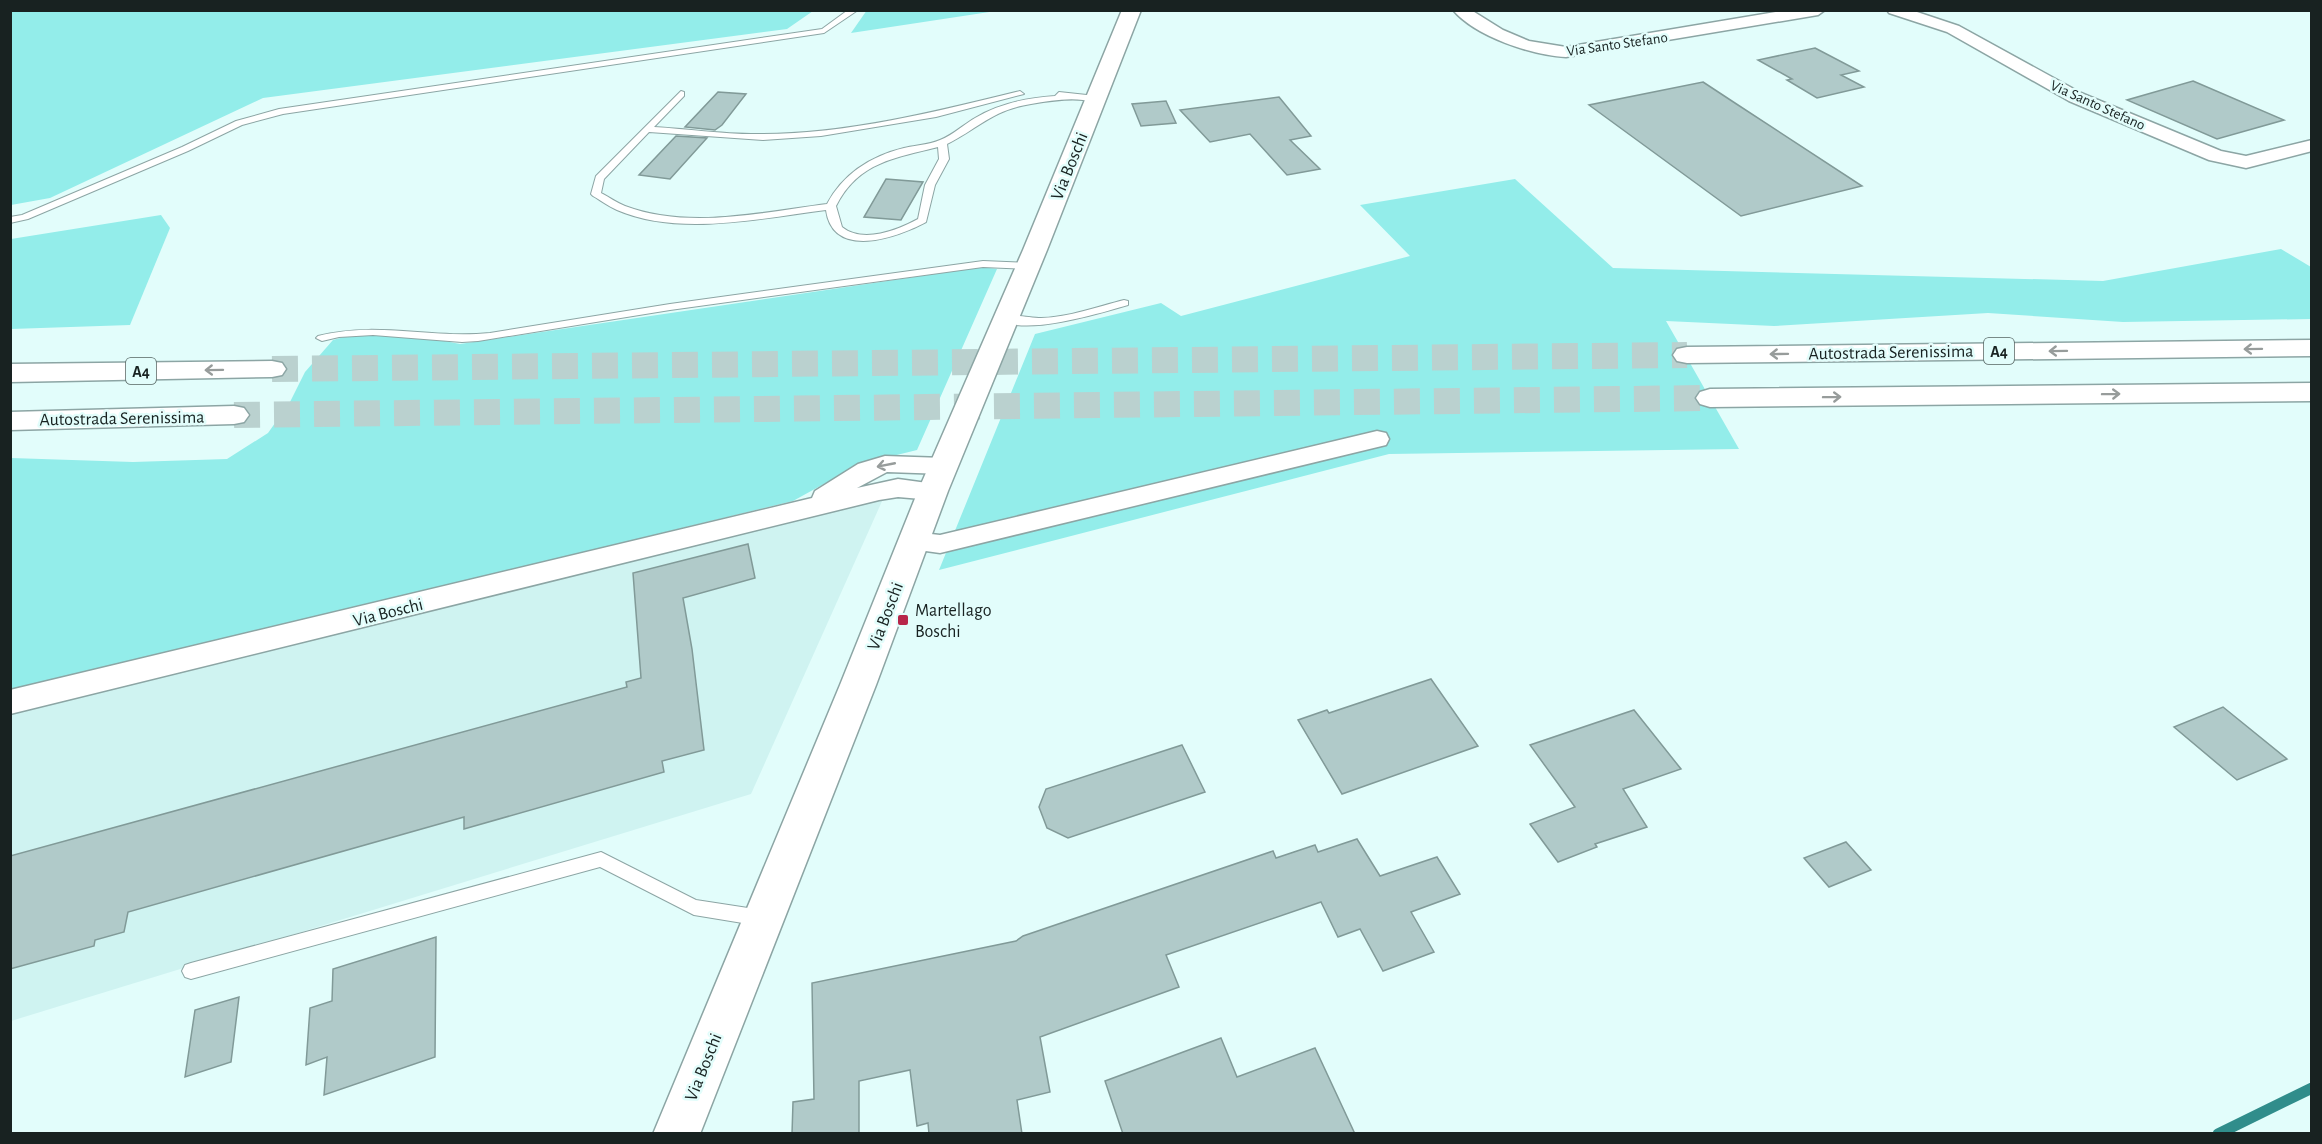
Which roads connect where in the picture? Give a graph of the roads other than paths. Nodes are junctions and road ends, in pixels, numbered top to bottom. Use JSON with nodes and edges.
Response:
{"nodes":[{"id":1,"x":854,"y":10,"type":"edge"},
{"id":2,"x":1132,"y":10,"type":"edge"},
{"id":3,"x":1460,"y":10,"type":"edge"},
{"id":4,"x":1818,"y":10,"type":"edge"},
{"id":5,"x":1894,"y":10,"type":"edge"},
{"id":6,"x":681,"y":94,"type":"dead end"},
{"id":7,"x":1048,"y":96,"type":"junction"},
{"id":8,"x":1082,"y":98,"type":"junction"},
{"id":9,"x":648,"y":129,"type":"junction"},
{"id":10,"x":942,"y":143,"type":"junction"},
{"id":11,"x":2312,"y":145,"type":"edge"},
{"id":12,"x":831,"y":206,"type":"junction"},
{"id":13,"x":10,"y":220,"type":"edge"},
{"id":14,"x":1028,"y":266,"type":"junction"},
{"id":15,"x":1124,"y":303,"type":"dead end"},
{"id":16,"x":1005,"y":319,"type":"junction"},
{"id":17,"x":322,"y":338,"type":"dead end"},
{"id":18,"x":2312,"y":348,"type":"edge"},
{"id":19,"x":1687,"y":355,"type":"tunnel mouth"},
{"id":20,"x":272,"y":369,"type":"tunnel mouth"},
{"id":21,"x":10,"y":373,"type":"edge"},
{"id":22,"x":2312,"y":392,"type":"edge"},
{"id":23,"x":1710,"y":398,"type":"tunnel mouth"},
{"id":24,"x":234,"y":415,"type":"tunnel mouth"},
{"id":25,"x":10,"y":421,"type":"edge"},
{"id":26,"x":1377,"y":439,"type":"dead end"},
{"id":27,"x":939,"y":478,"type":"junction"},
{"id":28,"x":913,"y":541,"type":"junction"},
{"id":29,"x":10,"y":702,"type":"edge"},
{"id":30,"x":763,"y":919,"type":"junction"},
{"id":31,"x":191,"y":971,"type":"dead end"},
{"id":32,"x":676,"y":1134,"type":"edge"}],
"edges":[{"from":1,"to":13,"type":"lane"},
{"from":2,"to":8,"type":"main road","name":"Via Boschi"},
{"from":3,"to":4,"type":"street","name":"Via Santo Stefano"},
{"from":5,"to":11,"type":"street","name":"Via Santo Stefano"},
{"from":6,"to":9,"type":"lane"},
{"from":7,"to":8,"type":"lane"},
{"from":7,"to":9,"type":"lane"},
{"from":7,"to":10,"type":"lane"},
{"from":8,"to":14,"type":"main road","name":"Via Boschi"},
{"from":9,"to":12,"type":"lane"},
{"from":10,"to":12,"type":"lane"},
{"from":10,"to":12,"type":"lane"},
{"from":14,"to":16,"type":"main road","name":"Via Boschi"},
{"from":14,"to":17,"type":"lane"},
{"from":15,"to":16,"type":"lane"},
{"from":16,"to":27,"type":"main road","name":"Via Boschi"},
{"from":18,"to":19,"type":"main road","name":"Autostrada Serenissima","number":"A4","one_way":true},
{"from":20,"to":21,"type":"main road","number":"A4","one_way":true},
{"from":23,"to":22,"type":"main road","one_way":true},
{"from":24,"to":25,"type":"main road","name":"Autostrada Serenissima"},
{"from":26,"to":28,"type":"street"},
{"from":27,"to":28,"type":"main road","name":"Via Boschi"},
{"from":27,"to":29,"type":"street","name":"Via Boschi"},
{"from":28,"to":30,"type":"main road","name":"Via Boschi"},
{"from":30,"to":31,"type":"lane"},
{"from":30,"to":32,"type":"main road","name":"Via Boschi"}]}
